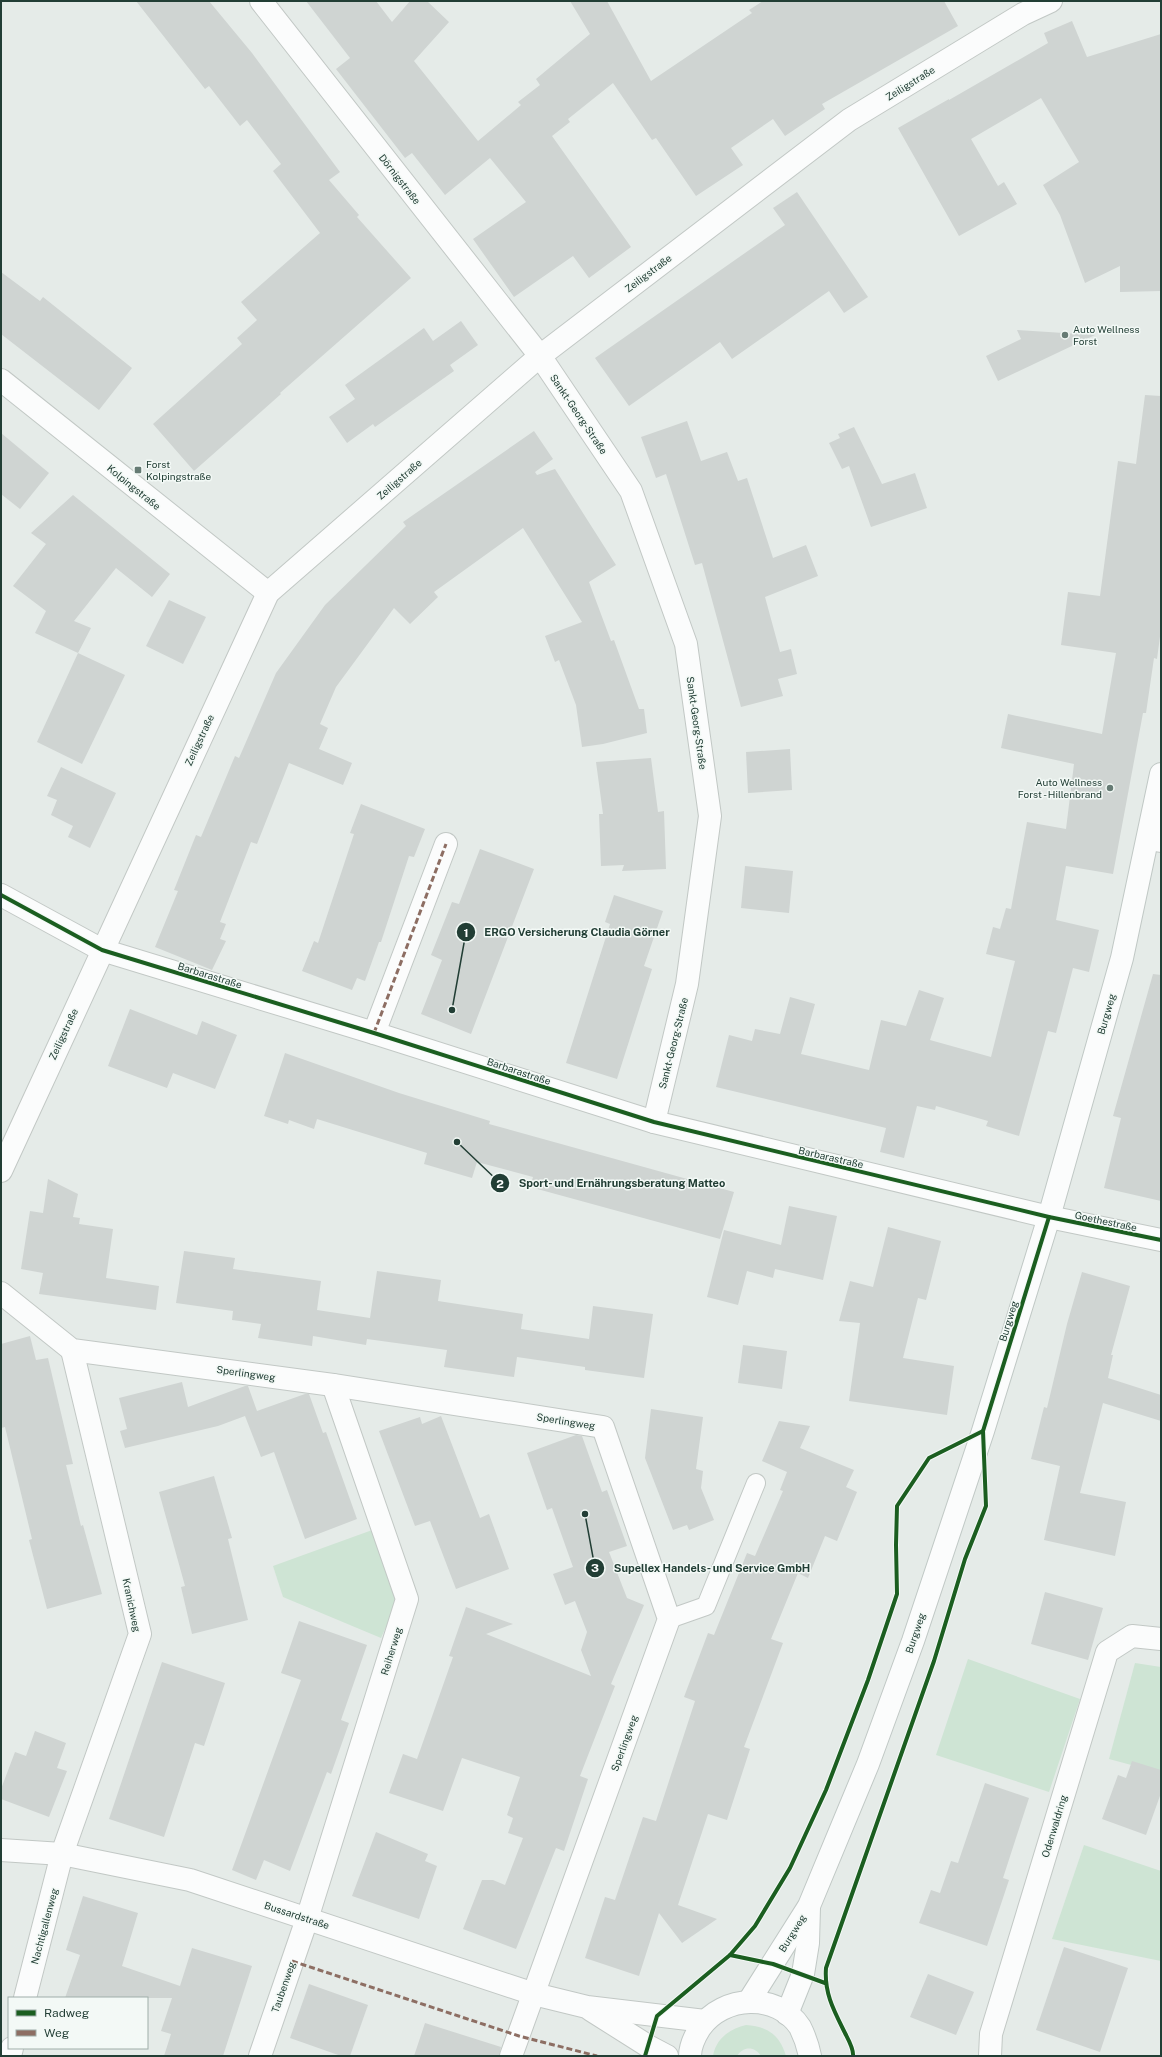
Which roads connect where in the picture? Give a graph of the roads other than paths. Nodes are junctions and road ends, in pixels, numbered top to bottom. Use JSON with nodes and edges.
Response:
{"nodes":[{"id":1,"x":261,"y":1,"type":"edge"},
{"id":2,"x":1051,"y":1,"type":"edge"},
{"id":3,"x":540,"y":356,"type":"junction"},
{"id":4,"x":1,"y":380,"type":"edge"},
{"id":5,"x":268,"y":593,"type":"junction"},
{"id":6,"x":1161,"y":774,"type":"edge"},
{"id":7,"x":1155,"y":840,"type":"edge"},
{"id":8,"x":446,"y":844,"type":"dead end"},
{"id":9,"x":1,"y":895,"type":"edge"},
{"id":10,"x":102,"y":950,"type":"junction"},
{"id":11,"x":374,"y":1033,"type":"junction"},
{"id":12,"x":654,"y":1122,"type":"junction"},
{"id":13,"x":1,"y":1171,"type":"edge"},
{"id":14,"x":1049,"y":1217,"type":"junction"},
{"id":15,"x":1161,"y":1240,"type":"edge"},
{"id":16,"x":1,"y":1293,"type":"edge"},
{"id":17,"x":72,"y":1350,"type":"junction"},
{"id":18,"x":333,"y":1385,"type":"junction"},
{"id":19,"x":756,"y":1483,"type":"dead end"},
{"id":20,"x":669,"y":1619,"type":"junction"},
{"id":21,"x":1161,"y":1639,"type":"edge"},
{"id":22,"x":1,"y":1850,"type":"edge"},
{"id":23,"x":62,"y":1854,"type":"junction"},
{"id":24,"x":809,"y":1906,"type":"junction"},
{"id":25,"x":307,"y":1919,"type":"junction"},
{"id":26,"x":534,"y":1994,"type":"junction"},
{"id":27,"x":25,"y":1997,"type":"edge"},
{"id":28,"x":749,"y":2001,"type":"junction"},
{"id":29,"x":587,"y":2007,"type":"junction"},
{"id":30,"x":788,"y":2014,"type":"junction"},
{"id":31,"x":705,"y":2021,"type":"junction"},
{"id":32,"x":260,"y":2056,"type":"edge"},
{"id":33,"x":511,"y":2056,"type":"edge"},
{"id":34,"x":667,"y":2056,"type":"edge"},
{"id":35,"x":690,"y":2056,"type":"edge"},
{"id":36,"x":810,"y":2056,"type":"edge"},
{"id":37,"x":990,"y":2056,"type":"edge"}],
"edges":[{"from":1,"to":3,"type":"street","name":"Dörnigstraße"},
{"from":2,"to":3,"type":"street","name":"Zeiligstraße"},
{"from":3,"to":5,"type":"street","name":"Zeiligstraße"},
{"from":3,"to":12,"type":"street","name":"Sankt-Georg-Straße"},
{"from":4,"to":5,"type":"street","name":"Kolpingstraße"},
{"from":5,"to":10,"type":"street","name":"Zeiligstraße"},
{"from":6,"to":7,"type":"street","name":"Burgweg"},
{"from":7,"to":14,"type":"street","name":"Burgweg"},
{"from":8,"to":11,"type":"street"},
{"from":9,"to":10,"type":"street","name":"Barbarastraße"},
{"from":10,"to":11,"type":"street","name":"Barbarastraße"},
{"from":10,"to":13,"type":"street","name":"Zeiligstraße"},
{"from":11,"to":12,"type":"street","name":"Barbarastraße"},
{"from":12,"to":14,"type":"street","name":"Barbarastraße"},
{"from":14,"to":15,"type":"street","name":"Goethestraße"},
{"from":14,"to":24,"type":"street","name":"Burgweg"},
{"from":16,"to":17,"type":"street"},
{"from":17,"to":18,"type":"street","name":"Sperlingweg"},
{"from":17,"to":23,"type":"street","name":"Kranichweg"},
{"from":18,"to":20,"type":"street","name":"Sperlingweg"},
{"from":18,"to":25,"type":"street","name":"Reiherweg"},
{"from":19,"to":20,"type":"lane"},
{"from":20,"to":26,"type":"street","name":"Sperlingweg"},
{"from":21,"to":37,"type":"street","name":"Odenwaldring"},
{"from":22,"to":23,"type":"street","name":"Bussardstraße"},
{"from":23,"to":25,"type":"street","name":"Bussardstraße"},
{"from":23,"to":27,"type":"street","name":"Nachtigallenweg"},
{"from":24,"to":28,"type":"street","name":"Burgweg"},
{"from":24,"to":30,"type":"street","name":"Burgweg"},
{"from":25,"to":26,"type":"street","name":"Bussardstraße"},
{"from":25,"to":32,"type":"street","name":"Taubenweg"},
{"from":26,"to":29,"type":"street","name":"Bussardstraße"},
{"from":26,"to":33,"type":"street","name":"Sperlingweg"},
{"from":28,"to":30,"type":"street"},
{"from":28,"to":31,"type":"street"},
{"from":29,"to":31,"type":"street","name":"Bussardstraße"},
{"from":29,"to":34,"type":"street","name":"Bussardstraße"},
{"from":30,"to":36,"type":"street"},
{"from":31,"to":35,"type":"street"}]}
